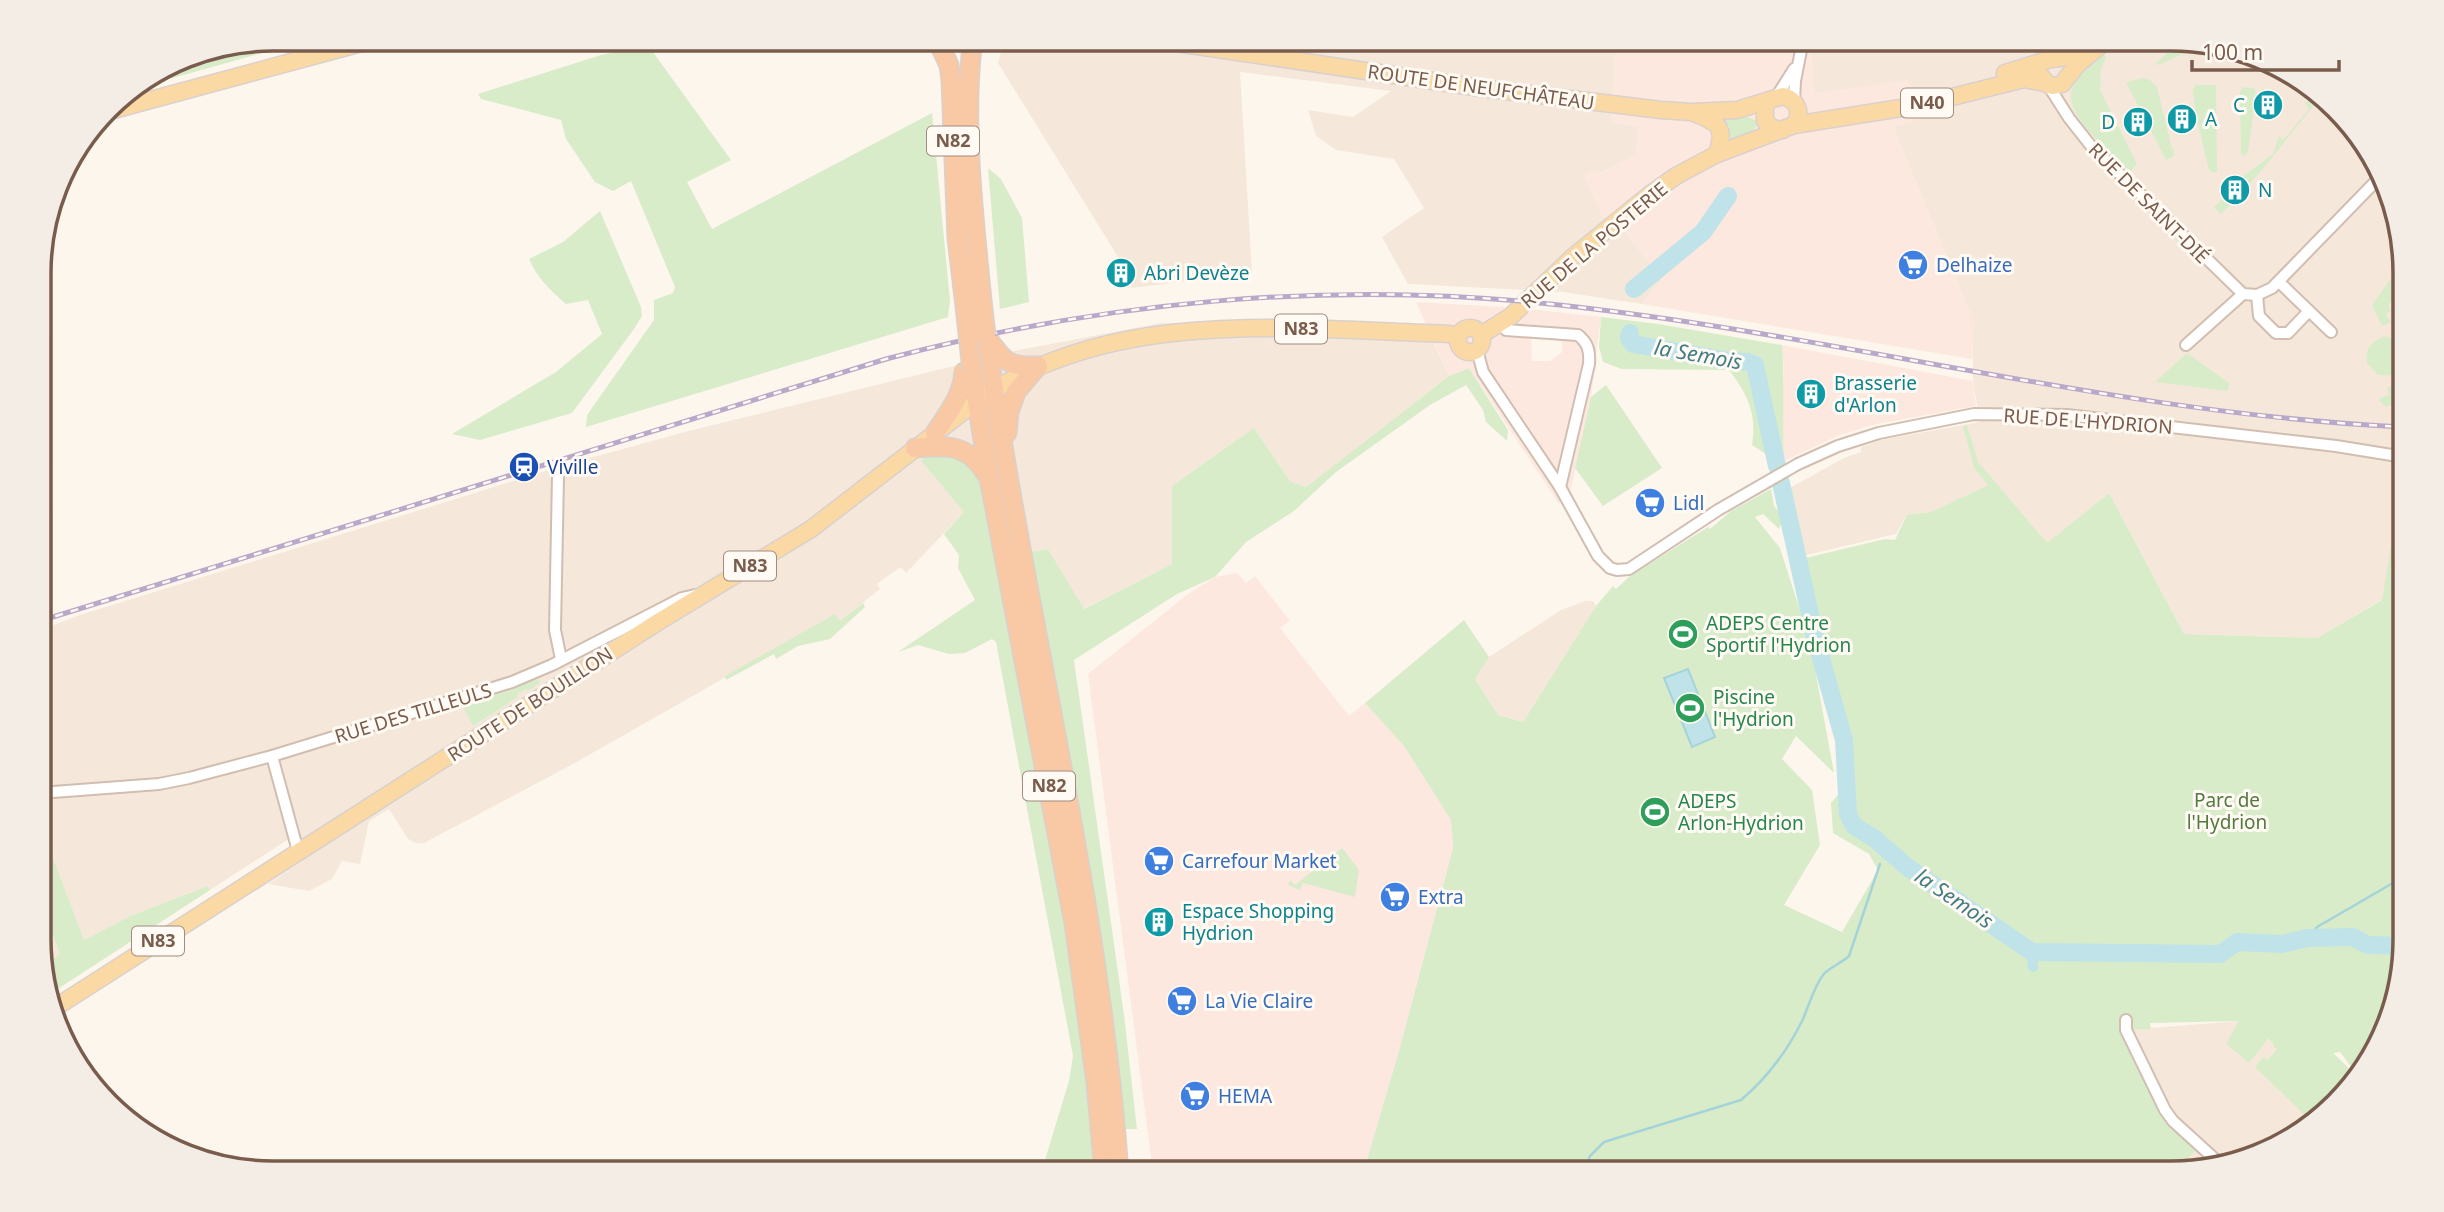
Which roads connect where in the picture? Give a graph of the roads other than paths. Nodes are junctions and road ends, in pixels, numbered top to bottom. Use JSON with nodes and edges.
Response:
{"nodes":[{"id":1,"x":332,"y":51,"type":"edge"},
{"id":2,"x":941,"y":51,"type":"edge"},
{"id":3,"x":975,"y":51,"type":"edge"},
{"id":4,"x":1232,"y":51,"type":"edge"},
{"id":5,"x":1801,"y":51,"type":"edge"},
{"id":6,"x":2077,"y":51,"type":"edge"},
{"id":7,"x":2094,"y":51,"type":"edge"},
{"id":8,"x":1799,"y":61,"type":"junction"},
{"id":9,"x":2052,"y":61,"type":"junction"},
{"id":10,"x":2066,"y":79,"type":"junction"},
{"id":11,"x":2047,"y":84,"type":"junction"},
{"id":12,"x":1773,"y":98,"type":"junction"},
{"id":13,"x":1796,"y":104,"type":"junction"},
{"id":14,"x":2062,"y":106,"type":"junction"},
{"id":15,"x":125,"y":107,"type":"edge"},
{"id":16,"x":1737,"y":110,"type":"junction"},
{"id":17,"x":1691,"y":112,"type":"junction"},
{"id":18,"x":1765,"y":120,"type":"junction"},
{"id":19,"x":1788,"y":128,"type":"junction"},
{"id":20,"x":1747,"y":142,"type":"junction"},
{"id":21,"x":1717,"y":154,"type":"junction"},
{"id":22,"x":2374,"y":183,"type":"edge"},
{"id":23,"x":2278,"y":282,"type":"junction"},
{"id":24,"x":2244,"y":294,"type":"junction"},
{"id":25,"x":2257,"y":295,"type":"junction"},
{"id":26,"x":973,"y":303,"type":"junction"},
{"id":27,"x":2309,"y":311,"type":"junction"},
{"id":28,"x":1500,"y":324,"type":"junction"},
{"id":29,"x":2331,"y":332,"type":"dead end"},
{"id":30,"x":1479,"y":342,"type":"junction"},
{"id":31,"x":2186,"y":345,"type":"dead end"},
{"id":32,"x":997,"y":362,"type":"junction"},
{"id":33,"x":1038,"y":366,"type":"junction"},
{"id":34,"x":968,"y":371,"type":"junction"},
{"id":35,"x":994,"y":388,"type":"junction"},
{"id":36,"x":976,"y":401,"type":"junction"},
{"id":37,"x":935,"y":433,"type":"junction"},
{"id":38,"x":1002,"y":443,"type":"junction"},
{"id":39,"x":915,"y":448,"type":"junction"},
{"id":40,"x":2393,"y":455,"type":"edge"},
{"id":41,"x":558,"y":476,"type":"dead end"},
{"id":42,"x":989,"y":478,"type":"junction"},
{"id":43,"x":1560,"y":487,"type":"junction"},
{"id":44,"x":703,"y":594,"type":"junction"},
{"id":45,"x":557,"y":662,"type":"junction"},
{"id":46,"x":570,"y":678,"type":"junction"},
{"id":47,"x":272,"y":756,"type":"junction"},
{"id":48,"x":51,"y":792,"type":"edge"},
{"id":49,"x":298,"y":851,"type":"junction"},
{"id":50,"x":60,"y":1003,"type":"edge"},
{"id":51,"x":2126,"y":1020,"type":"dead end"},
{"id":52,"x":2213,"y":1157,"type":"edge"},
{"id":53,"x":1103,"y":1161,"type":"edge"},
{"id":54,"x":1118,"y":1161,"type":"edge"}],
"edges":[{"from":1,"to":15,"type":"main road"},
{"from":2,"to":26,"type":"highway","number":"N82"},
{"from":3,"to":26,"type":"highway","number":"N82"},
{"from":4,"to":17,"type":"main road","name":"ROUTE DE NEUFCHÂTEAU"},
{"from":5,"to":8,"type":"street"},
{"from":6,"to":9,"type":"main road","number":"N40"},
{"from":7,"to":10,"type":"main road"},
{"from":8,"to":12,"type":"street"},
{"from":8,"to":13,"type":"street"},
{"from":9,"to":10,"type":"main road"},
{"from":9,"to":11,"type":"main road"},
{"from":9,"to":13,"type":"main road","number":"N40"},
{"from":10,"to":11,"type":"main road","number":"N40"},
{"from":10,"to":14,"type":"street"},
{"from":11,"to":14,"type":"street","name":"RUE DE SAINT-DIÉ"},
{"from":11,"to":19,"type":"main road","number":"N40"},
{"from":12,"to":13,"type":"main road","number":"N40"},
{"from":12,"to":16,"type":"main road","name":"ROUTE DE NEUFCHÂTEAU"},
{"from":12,"to":18,"type":"main road"},
{"from":13,"to":19,"type":"main road"},
{"from":14,"to":24,"type":"street","name":"RUE DE SAINT-DIÉ"},
{"from":16,"to":17,"type":"main road","name":"ROUTE DE NEUFCHÂTEAU"},
{"from":16,"to":18,"type":"main road","name":"ROUTE DE NEUFCHÂTEAU"},
{"from":17,"to":21,"type":"main road"},
{"from":18,"to":19,"type":"main road"},
{"from":18,"to":20,"type":"main road","name":"RUE DE LA POSTERIE","number":"N83"},
{"from":19,"to":20,"type":"main road","name":"RUE DE LA POSTERIE","number":"N83"},
{"from":20,"to":21,"type":"main road","name":"RUE DE LA POSTERIE","number":"N83"},
{"from":21,"to":28,"type":"main road","name":"RUE DE LA POSTERIE","number":"N83"},
{"from":22,"to":23,"type":"street"},
{"from":23,"to":25,"type":"street"},
{"from":23,"to":27,"type":"street"},
{"from":24,"to":25,"type":"street"},
{"from":24,"to":31,"type":"street"},
{"from":25,"to":27,"type":"street"},
{"from":26,"to":32,"type":"highway","number":"N82","bridge":true},
{"from":26,"to":34,"type":"highway","number":"N82","bridge":true},
{"from":27,"to":29,"type":"street"},
{"from":28,"to":30,"type":"main road","name":"RUE DE LA POSTERIE","number":"N83"},
{"from":28,"to":43,"type":"street"},
{"from":30,"to":33,"type":"main road","name":"RUE DE LA POSTERIE","number":"N83"},
{"from":30,"to":43,"type":"street","name":"RUE DE L'HYDRION"},
{"from":32,"to":33,"type":"highway"},
{"from":32,"to":35,"type":"highway","number":"N82"},
{"from":33,"to":35,"type":"main road","name":"RUE DE LA POSTERIE","number":"N83"},
{"from":33,"to":38,"type":"highway"},
{"from":34,"to":36,"type":"highway","number":"N82"},
{"from":34,"to":37,"type":"highway"},
{"from":35,"to":36,"type":"main road","name":"ROUTE DE BOUILLON","number":"N83"},
{"from":35,"to":38,"type":"highway","number":"N82"},
{"from":36,"to":37,"type":"main road","name":"ROUTE DE BOUILLON","number":"N83"},
{"from":36,"to":42,"type":"highway","number":"N82"},
{"from":37,"to":39,"type":"main road","name":"ROUTE DE BOUILLON","number":"N83"},
{"from":38,"to":54,"type":"highway","number":"N82"},
{"from":39,"to":42,"type":"highway"},
{"from":39,"to":44,"type":"main road","name":"ROUTE DE BOUILLON","number":"N83"},
{"from":40,"to":43,"type":"street","name":"RUE DE L'HYDRION"},
{"from":41,"to":45,"type":"street"},
{"from":42,"to":53,"type":"highway","number":"N82"},
{"from":44,"to":45,"type":"street","name":"RUE DES TILLEULS"},
{"from":44,"to":46,"type":"main road","name":"ROUTE DE BOUILLON","number":"N83"},
{"from":45,"to":46,"type":"street"},
{"from":45,"to":46,"type":"street"},
{"from":45,"to":47,"type":"street","name":"RUE DES TILLEULS"},
{"from":46,"to":49,"type":"main road","name":"ROUTE DE BOUILLON","number":"N83"},
{"from":47,"to":48,"type":"street","name":"RUE DES TILLEULS"},
{"from":47,"to":49,"type":"street"},
{"from":49,"to":50,"type":"main road","name":"ROUTE DE BOUILLON","number":"N83"},
{"from":51,"to":52,"type":"street"}]}
